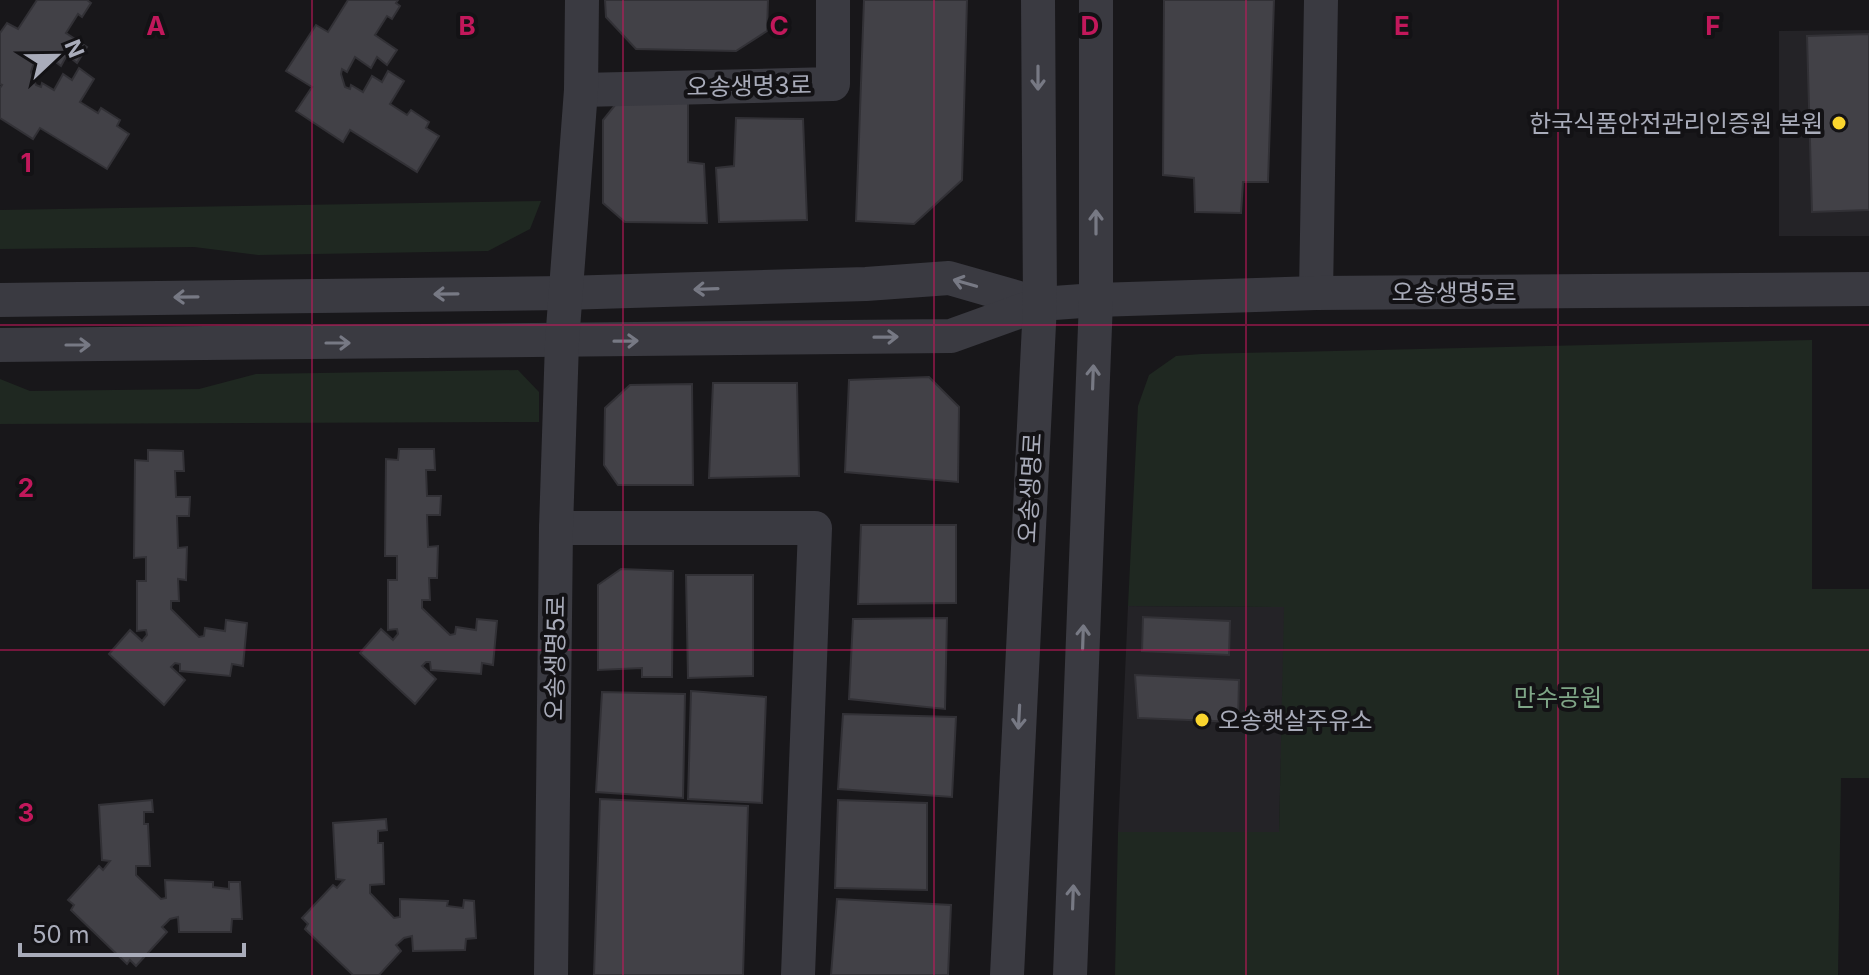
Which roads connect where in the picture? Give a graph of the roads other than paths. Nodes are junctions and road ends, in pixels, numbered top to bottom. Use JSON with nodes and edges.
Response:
{"nodes":[{"id":1,"x":582,"y":0,"type":"edge"},
{"id":2,"x":833,"y":0,"type":"edge"},
{"id":3,"x":1038,"y":0,"type":"edge"},
{"id":4,"x":1096,"y":0,"type":"edge"},
{"id":5,"x":1321,"y":0,"type":"edge"},
{"id":6,"x":581,"y":90,"type":"junction"},
{"id":7,"x":1869,"y":289,"type":"edge"},
{"id":8,"x":564,"y":293,"type":"junction"},
{"id":9,"x":1316,"y":293,"type":"junction"},
{"id":10,"x":0,"y":300,"type":"edge"},
{"id":11,"x":1096,"y":300,"type":"junction"},
{"id":12,"x":1040,"y":304,"type":"junction"},
{"id":13,"x":562,"y":342,"type":"junction"},
{"id":14,"x":0,"y":345,"type":"edge"},
{"id":15,"x":556,"y":528,"type":"junction"},
{"id":16,"x":551,"y":975,"type":"edge"},
{"id":17,"x":798,"y":975,"type":"edge"},
{"id":18,"x":1007,"y":975,"type":"edge"},
{"id":19,"x":1070,"y":975,"type":"edge"}],
"edges":[{"from":1,"to":6,"type":"street","name":"오송생명5로"},
{"from":2,"to":6,"type":"street","name":"오송생명3로"},
{"from":3,"to":12,"type":"street","name":"오송생명로","one_way":true},
{"from":11,"to":4,"type":"street","one_way":true},
{"from":5,"to":9,"type":"street"},
{"from":6,"to":8,"type":"street","name":"오송생명5로"},
{"from":7,"to":9,"type":"street","name":"오송생명5로"},
{"from":8,"to":10,"type":"street","name":"오송생명5로","one_way":true},
{"from":12,"to":8,"type":"street","name":"오송생명5로","one_way":true},
{"from":8,"to":13,"type":"street","name":"오송생명5로"},
{"from":9,"to":11,"type":"street","name":"오송생명5로"},
{"from":11,"to":12,"type":"street","name":"오송생명5로"},
{"from":19,"to":11,"type":"street","one_way":true},
{"from":13,"to":12,"type":"street","name":"오송생명5로","one_way":true},
{"from":12,"to":18,"type":"street","name":"오송생명로","one_way":true},
{"from":14,"to":13,"type":"street","name":"오송생명5로","one_way":true},
{"from":13,"to":15,"type":"street","name":"오송생명5로"},
{"from":15,"to":16,"type":"street","name":"오송생명5로"},
{"from":15,"to":17,"type":"street"}]}
